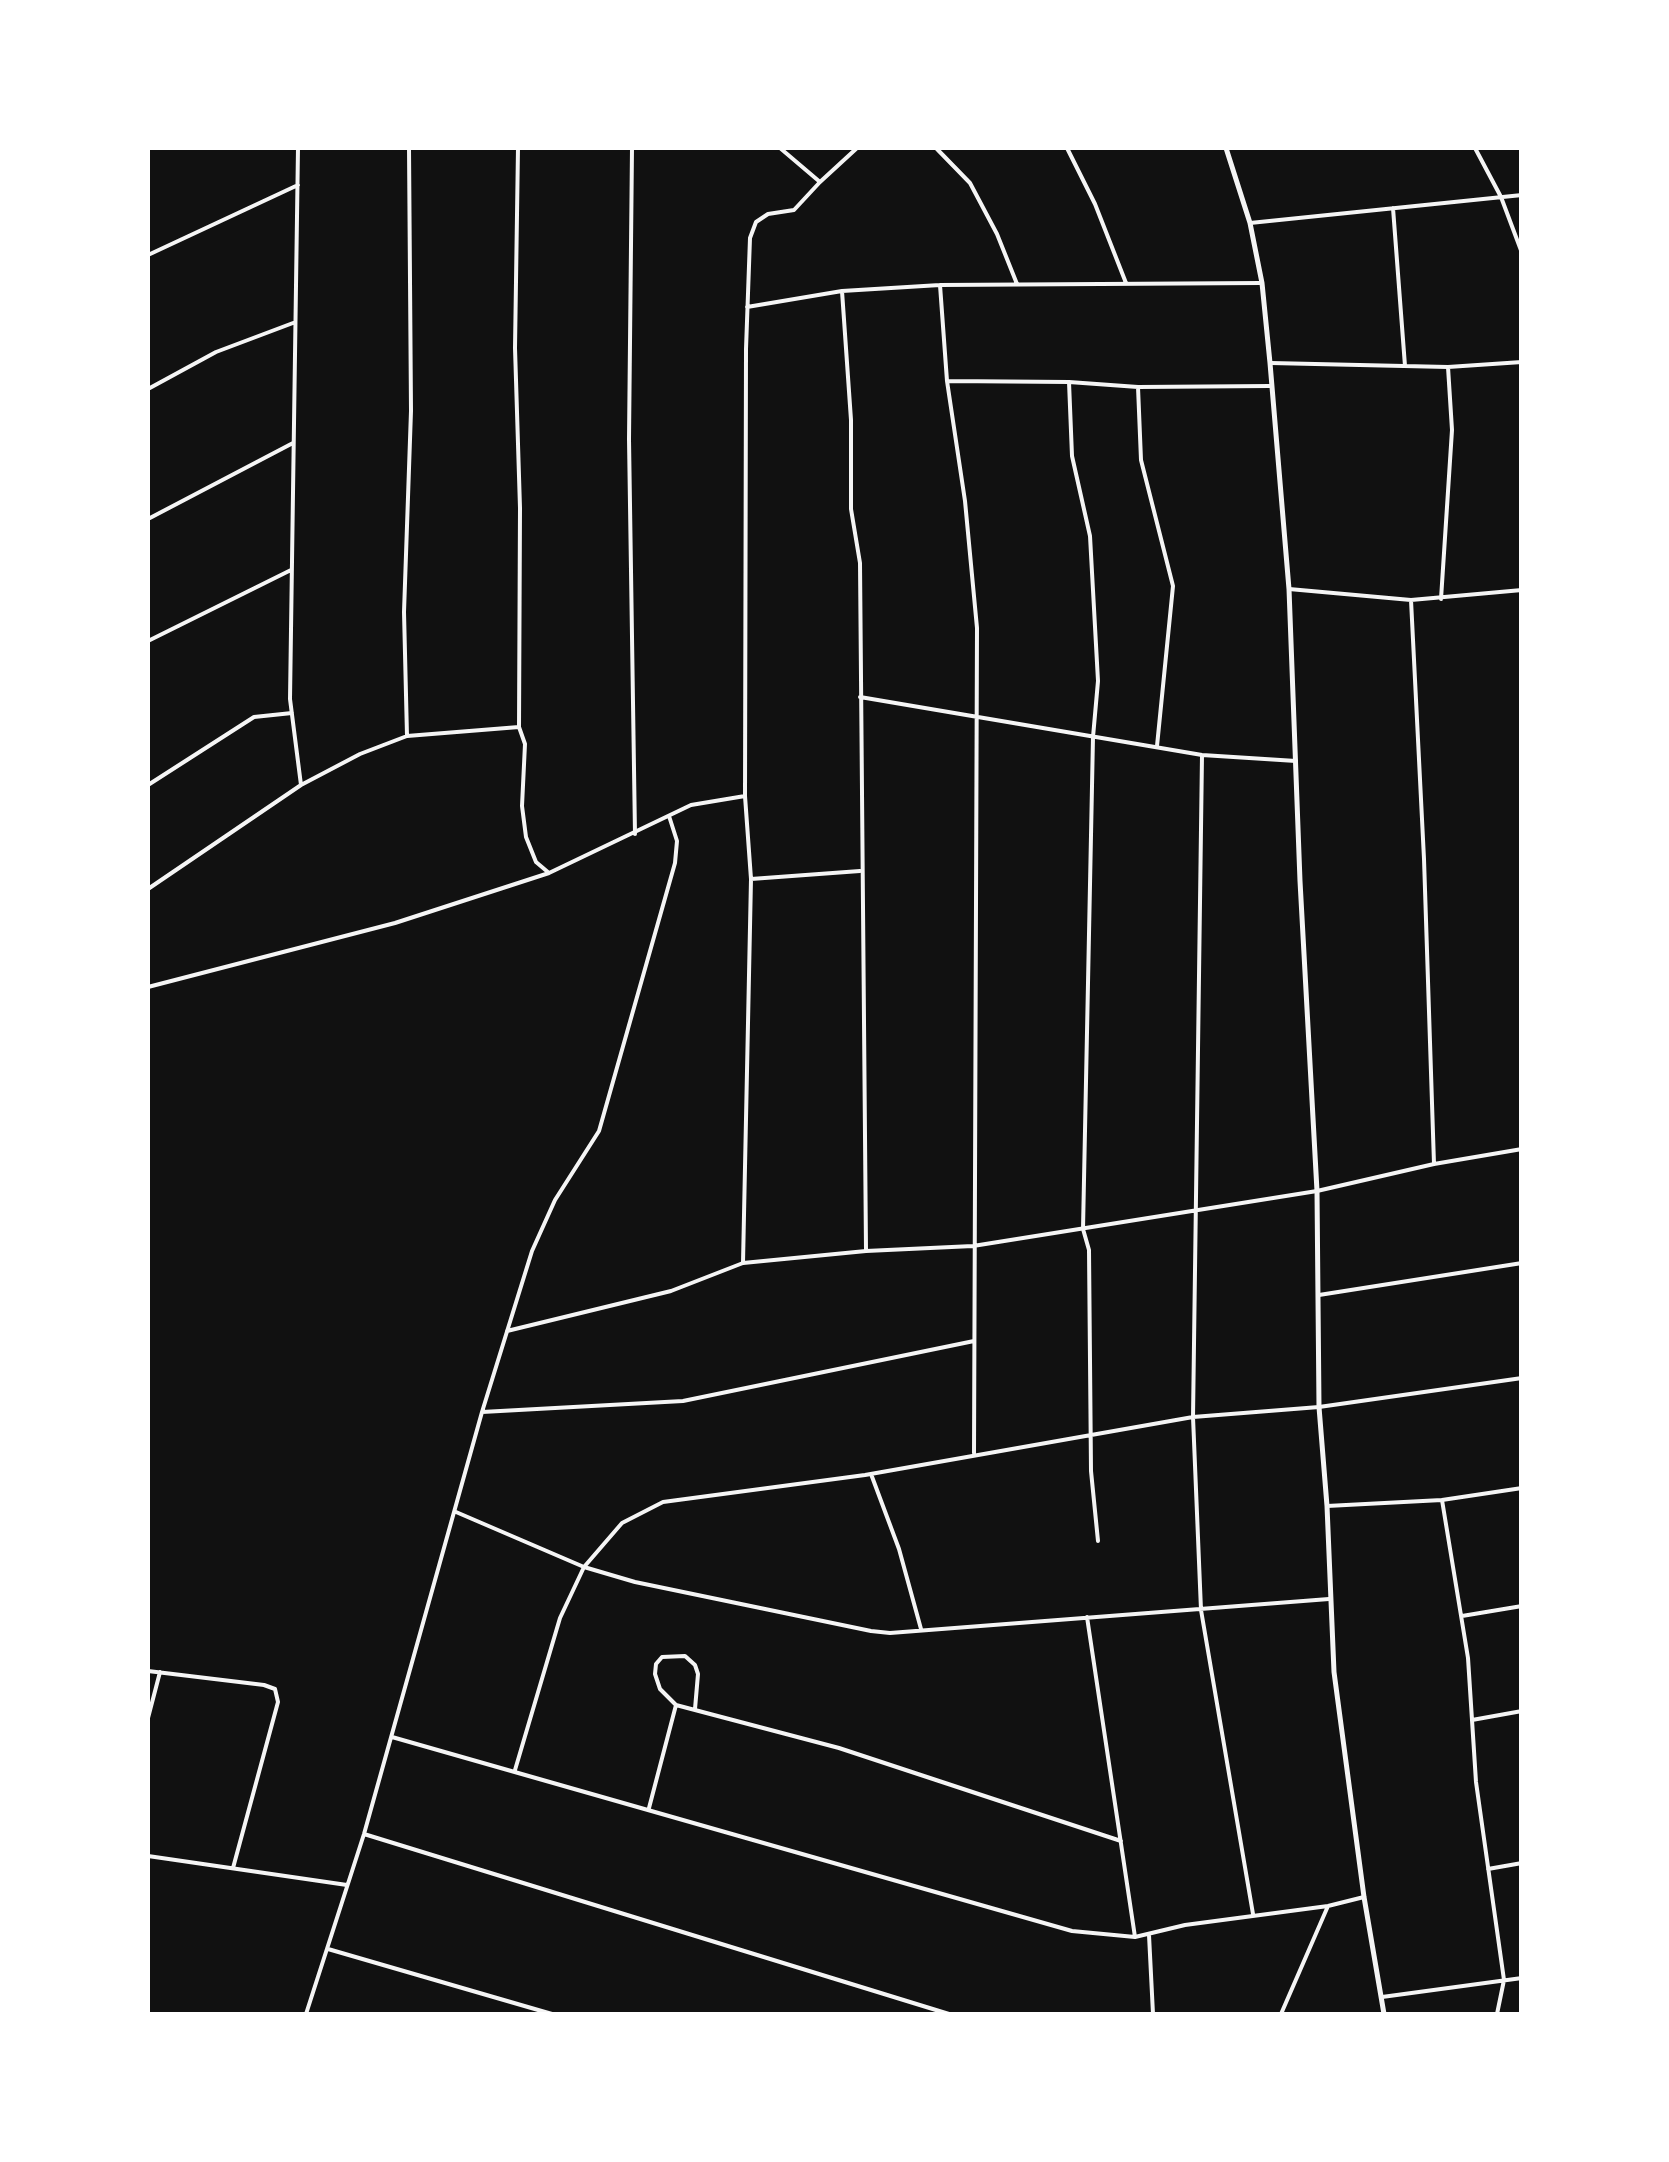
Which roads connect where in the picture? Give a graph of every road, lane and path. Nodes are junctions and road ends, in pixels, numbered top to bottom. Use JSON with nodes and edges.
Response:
{"nodes":[{"id":1,"x":298,"y":148,"type":"edge"},
{"id":2,"x":408,"y":148,"type":"edge"},
{"id":3,"x":518,"y":148,"type":"edge"},
{"id":4,"x":632,"y":148,"type":"edge"},
{"id":5,"x":780,"y":148,"type":"edge"},
{"id":6,"x":857,"y":148,"type":"edge"},
{"id":7,"x":936,"y":148,"type":"edge"},
{"id":8,"x":1067,"y":148,"type":"edge"},
{"id":9,"x":1226,"y":148,"type":"edge"},
{"id":10,"x":1475,"y":148,"type":"edge"},
{"id":11,"x":820,"y":182,"type":"junction"},
{"id":12,"x":298,"y":185,"type":"junction"},
{"id":13,"x":1522,"y":194,"type":"edge"},
{"id":14,"x":1501,"y":197,"type":"junction"},
{"id":15,"x":1393,"y":208,"type":"junction"},
{"id":16,"x":1250,"y":222,"type":"junction"},
{"id":17,"x":1522,"y":253,"type":"edge"},
{"id":18,"x":148,"y":255,"type":"edge"},
{"id":19,"x":1126,"y":283,"type":"junction"},
{"id":20,"x":1017,"y":284,"type":"junction"},
{"id":21,"x":1262,"y":284,"type":"junction"},
{"id":22,"x":940,"y":285,"type":"junction"},
{"id":23,"x":842,"y":291,"type":"junction"},
{"id":24,"x":747,"y":307,"type":"junction"},
{"id":25,"x":294,"y":322,"type":"junction"},
{"id":26,"x":1522,"y":362,"type":"edge"},
{"id":27,"x":1270,"y":363,"type":"junction"},
{"id":28,"x":1405,"y":366,"type":"junction"},
{"id":29,"x":1448,"y":366,"type":"junction"},
{"id":30,"x":947,"y":381,"type":"junction"},
{"id":31,"x":1069,"y":382,"type":"junction"},
{"id":32,"x":1270,"y":386,"type":"junction"},
{"id":33,"x":1138,"y":387,"type":"junction"},
{"id":34,"x":148,"y":389,"type":"edge"},
{"id":35,"x":293,"y":444,"type":"junction"},
{"id":36,"x":148,"y":519,"type":"edge"},
{"id":37,"x":292,"y":570,"type":"junction"},
{"id":38,"x":1289,"y":589,"type":"junction"},
{"id":39,"x":1522,"y":590,"type":"edge"},
{"id":40,"x":1441,"y":599,"type":"junction"},
{"id":41,"x":1411,"y":600,"type":"junction"},
{"id":42,"x":148,"y":641,"type":"edge"},
{"id":43,"x":860,"y":697,"type":"junction"},
{"id":44,"x":292,"y":712,"type":"junction"},
{"id":45,"x":976,"y":717,"type":"junction"},
{"id":46,"x":520,"y":727,"type":"junction"},
{"id":47,"x":407,"y":736,"type":"junction"},
{"id":48,"x":1093,"y":737,"type":"junction"},
{"id":49,"x":1158,"y":746,"type":"junction"},
{"id":50,"x":1202,"y":754,"type":"junction"},
{"id":51,"x":1296,"y":761,"type":"junction"},
{"id":52,"x":148,"y":785,"type":"edge"},
{"id":53,"x":301,"y":785,"type":"junction"},
{"id":54,"x":745,"y":796,"type":"junction"},
{"id":55,"x":669,"y":816,"type":"junction"},
{"id":56,"x":635,"y":834,"type":"junction"},
{"id":57,"x":860,"y":871,"type":"junction"},
{"id":58,"x":549,"y":872,"type":"junction"},
{"id":59,"x":751,"y":880,"type":"junction"},
{"id":60,"x":148,"y":889,"type":"edge"},
{"id":61,"x":148,"y":988,"type":"edge"},
{"id":62,"x":1522,"y":1148,"type":"edge"},
{"id":63,"x":1434,"y":1164,"type":"junction"},
{"id":64,"x":1317,"y":1191,"type":"junction"},
{"id":65,"x":1196,"y":1212,"type":"junction"},
{"id":66,"x":1083,"y":1229,"type":"junction"},
{"id":67,"x":973,"y":1246,"type":"junction"},
{"id":68,"x":866,"y":1251,"type":"junction"},
{"id":69,"x":744,"y":1263,"type":"junction"},
{"id":70,"x":1522,"y":1264,"type":"edge"},
{"id":71,"x":1318,"y":1296,"type":"junction"},
{"id":72,"x":507,"y":1331,"type":"junction"},
{"id":73,"x":974,"y":1341,"type":"junction"},
{"id":74,"x":1522,"y":1378,"type":"edge"},
{"id":75,"x":1319,"y":1407,"type":"junction"},
{"id":76,"x":482,"y":1412,"type":"junction"},
{"id":77,"x":1192,"y":1417,"type":"junction"},
{"id":78,"x":1090,"y":1434,"type":"junction"},
{"id":79,"x":974,"y":1455,"type":"junction"},
{"id":80,"x":871,"y":1474,"type":"junction"},
{"id":81,"x":1522,"y":1488,"type":"edge"},
{"id":82,"x":1442,"y":1500,"type":"junction"},
{"id":83,"x":1327,"y":1506,"type":"junction"},
{"id":84,"x":456,"y":1512,"type":"junction"},
{"id":85,"x":1098,"y":1541,"type":"dead end"},
{"id":86,"x":584,"y":1567,"type":"junction"},
{"id":87,"x":1329,"y":1599,"type":"junction"},
{"id":88,"x":1522,"y":1606,"type":"edge"},
{"id":89,"x":1201,"y":1610,"type":"junction"},
{"id":90,"x":1461,"y":1616,"type":"junction"},
{"id":91,"x":1087,"y":1617,"type":"junction"},
{"id":92,"x":921,"y":1629,"type":"junction"},
{"id":93,"x":148,"y":1671,"type":"edge"},
{"id":94,"x":160,"y":1672,"type":"junction"},
{"id":95,"x":676,"y":1705,"type":"junction"},
{"id":96,"x":695,"y":1709,"type":"junction"},
{"id":97,"x":1522,"y":1711,"type":"edge"},
{"id":98,"x":148,"y":1718,"type":"edge"},
{"id":99,"x":1472,"y":1720,"type":"junction"},
{"id":100,"x":392,"y":1737,"type":"junction"},
{"id":101,"x":515,"y":1770,"type":"junction"},
{"id":102,"x":648,"y":1808,"type":"junction"},
{"id":103,"x":364,"y":1834,"type":"junction"},
{"id":104,"x":1121,"y":1842,"type":"junction"},
{"id":105,"x":148,"y":1856,"type":"edge"},
{"id":106,"x":1522,"y":1863,"type":"edge"},
{"id":107,"x":232,"y":1868,"type":"junction"},
{"id":108,"x":1488,"y":1869,"type":"junction"},
{"id":109,"x":347,"y":1886,"type":"junction"},
{"id":110,"x":1364,"y":1897,"type":"junction"},
{"id":111,"x":1328,"y":1906,"type":"junction"},
{"id":112,"x":1253,"y":1914,"type":"junction"},
{"id":113,"x":1149,"y":1935,"type":"junction"},
{"id":114,"x":1136,"y":1937,"type":"junction"},
{"id":115,"x":328,"y":1949,"type":"junction"},
{"id":116,"x":1522,"y":1978,"type":"edge"},
{"id":117,"x":1504,"y":1980,"type":"junction"},
{"id":118,"x":1381,"y":1997,"type":"junction"},
{"id":119,"x":306,"y":2014,"type":"edge"},
{"id":120,"x":552,"y":2014,"type":"edge"},
{"id":121,"x":949,"y":2014,"type":"edge"},
{"id":122,"x":1153,"y":2014,"type":"edge"},
{"id":123,"x":1281,"y":2014,"type":"edge"},
{"id":124,"x":1384,"y":2014,"type":"edge"},
{"id":125,"x":1497,"y":2014,"type":"edge"}],
"edges":[{"from":1,"to":12,"type":"street"},
{"from":2,"to":47,"type":"street"},
{"from":3,"to":46,"type":"street"},
{"from":4,"to":56,"type":"street"},
{"from":5,"to":11,"type":"street"},
{"from":6,"to":11,"type":"street"},
{"from":7,"to":20,"type":"street"},
{"from":8,"to":19,"type":"street"},
{"from":9,"to":16,"type":"street"},
{"from":10,"to":14,"type":"street"},
{"from":11,"to":24,"type":"street"},
{"from":12,"to":18,"type":"street"},
{"from":12,"to":25,"type":"street"},
{"from":13,"to":14,"type":"street"},
{"from":14,"to":15,"type":"street"},
{"from":14,"to":17,"type":"street"},
{"from":15,"to":16,"type":"street"},
{"from":15,"to":28,"type":"street"},
{"from":16,"to":21,"type":"street"},
{"from":19,"to":20,"type":"street"},
{"from":19,"to":21,"type":"street"},
{"from":20,"to":22,"type":"street"},
{"from":21,"to":27,"type":"street"},
{"from":22,"to":23,"type":"street"},
{"from":22,"to":30,"type":"street"},
{"from":23,"to":24,"type":"street"},
{"from":23,"to":43,"type":"street"},
{"from":24,"to":54,"type":"street"},
{"from":25,"to":34,"type":"street"},
{"from":25,"to":35,"type":"street"},
{"from":26,"to":29,"type":"street"},
{"from":27,"to":28,"type":"street"},
{"from":27,"to":32,"type":"street"},
{"from":28,"to":29,"type":"street"},
{"from":29,"to":40,"type":"street"},
{"from":30,"to":31,"type":"street"},
{"from":30,"to":45,"type":"street"},
{"from":31,"to":33,"type":"street"},
{"from":31,"to":48,"type":"street"},
{"from":32,"to":33,"type":"street"},
{"from":32,"to":38,"type":"street"},
{"from":33,"to":49,"type":"street"},
{"from":35,"to":36,"type":"street"},
{"from":35,"to":37,"type":"street"},
{"from":37,"to":42,"type":"street"},
{"from":37,"to":44,"type":"street"},
{"from":38,"to":41,"type":"street"},
{"from":38,"to":51,"type":"street"},
{"from":39,"to":40,"type":"street"},
{"from":40,"to":41,"type":"street"},
{"from":41,"to":63,"type":"street"},
{"from":43,"to":45,"type":"street"},
{"from":43,"to":57,"type":"street"},
{"from":44,"to":52,"type":"street"},
{"from":44,"to":53,"type":"street"},
{"from":45,"to":48,"type":"street"},
{"from":45,"to":67,"type":"street"},
{"from":46,"to":47,"type":"street"},
{"from":46,"to":58,"type":"street"},
{"from":47,"to":53,"type":"street"},
{"from":48,"to":49,"type":"street"},
{"from":48,"to":66,"type":"street"},
{"from":49,"to":50,"type":"street"},
{"from":50,"to":51,"type":"street"},
{"from":50,"to":65,"type":"street"},
{"from":51,"to":64,"type":"street"},
{"from":53,"to":60,"type":"street"},
{"from":54,"to":55,"type":"street"},
{"from":54,"to":59,"type":"street"},
{"from":55,"to":56,"type":"street"},
{"from":55,"to":72,"type":"street"},
{"from":56,"to":58,"type":"street"},
{"from":57,"to":59,"type":"street"},
{"from":57,"to":68,"type":"street"},
{"from":58,"to":61,"type":"street"},
{"from":59,"to":69,"type":"street"},
{"from":62,"to":63,"type":"street"},
{"from":63,"to":64,"type":"street"},
{"from":64,"to":65,"type":"street"},
{"from":64,"to":71,"type":"street"},
{"from":65,"to":66,"type":"street"},
{"from":65,"to":77,"type":"street"},
{"from":66,"to":67,"type":"street"},
{"from":66,"to":78,"type":"street"},
{"from":67,"to":68,"type":"street"},
{"from":67,"to":73,"type":"street"},
{"from":68,"to":69,"type":"street"},
{"from":69,"to":72,"type":"street"},
{"from":70,"to":71,"type":"street"},
{"from":71,"to":75,"type":"street"},
{"from":72,"to":76,"type":"street"},
{"from":73,"to":76,"type":"street"},
{"from":73,"to":79,"type":"street"},
{"from":74,"to":75,"type":"street"},
{"from":75,"to":77,"type":"street"},
{"from":75,"to":83,"type":"street"},
{"from":76,"to":84,"type":"street"},
{"from":77,"to":78,"type":"street"},
{"from":77,"to":89,"type":"street"},
{"from":78,"to":79,"type":"street"},
{"from":78,"to":85,"type":"street"},
{"from":79,"to":80,"type":"street"},
{"from":80,"to":86,"type":"street"},
{"from":80,"to":92,"type":"street"},
{"from":81,"to":82,"type":"street"},
{"from":82,"to":83,"type":"street"},
{"from":82,"to":90,"type":"street"},
{"from":83,"to":87,"type":"street"},
{"from":84,"to":86,"type":"street"},
{"from":84,"to":100,"type":"street"},
{"from":86,"to":92,"type":"street"},
{"from":86,"to":101,"type":"street"},
{"from":87,"to":89,"type":"street"},
{"from":87,"to":110,"type":"street"},
{"from":88,"to":90,"type":"street"},
{"from":89,"to":91,"type":"street"},
{"from":89,"to":112,"type":"street"},
{"from":90,"to":99,"type":"street"},
{"from":91,"to":92,"type":"street"},
{"from":91,"to":104,"type":"street"},
{"from":93,"to":94,"type":"street"},
{"from":94,"to":98,"type":"street"},
{"from":94,"to":107,"type":"street"},
{"from":95,"to":96,"type":"street"},
{"from":95,"to":96,"type":"street"},
{"from":95,"to":102,"type":"street"},
{"from":96,"to":104,"type":"street"},
{"from":97,"to":99,"type":"street"},
{"from":99,"to":108,"type":"street"},
{"from":100,"to":101,"type":"street"},
{"from":100,"to":103,"type":"street"},
{"from":101,"to":102,"type":"street"},
{"from":102,"to":114,"type":"street"},
{"from":103,"to":109,"type":"street"},
{"from":103,"to":121,"type":"street"},
{"from":104,"to":114,"type":"street"},
{"from":105,"to":107,"type":"street"},
{"from":106,"to":108,"type":"street"},
{"from":107,"to":109,"type":"street"},
{"from":108,"to":117,"type":"street"},
{"from":109,"to":115,"type":"street"},
{"from":110,"to":111,"type":"street"},
{"from":110,"to":118,"type":"street"},
{"from":111,"to":112,"type":"street"},
{"from":111,"to":123,"type":"street"},
{"from":112,"to":113,"type":"street"},
{"from":113,"to":114,"type":"street"},
{"from":113,"to":122,"type":"street"},
{"from":115,"to":119,"type":"street"},
{"from":115,"to":120,"type":"street"},
{"from":116,"to":117,"type":"street"},
{"from":117,"to":118,"type":"street"},
{"from":117,"to":125,"type":"street"},
{"from":118,"to":124,"type":"street"}]}
